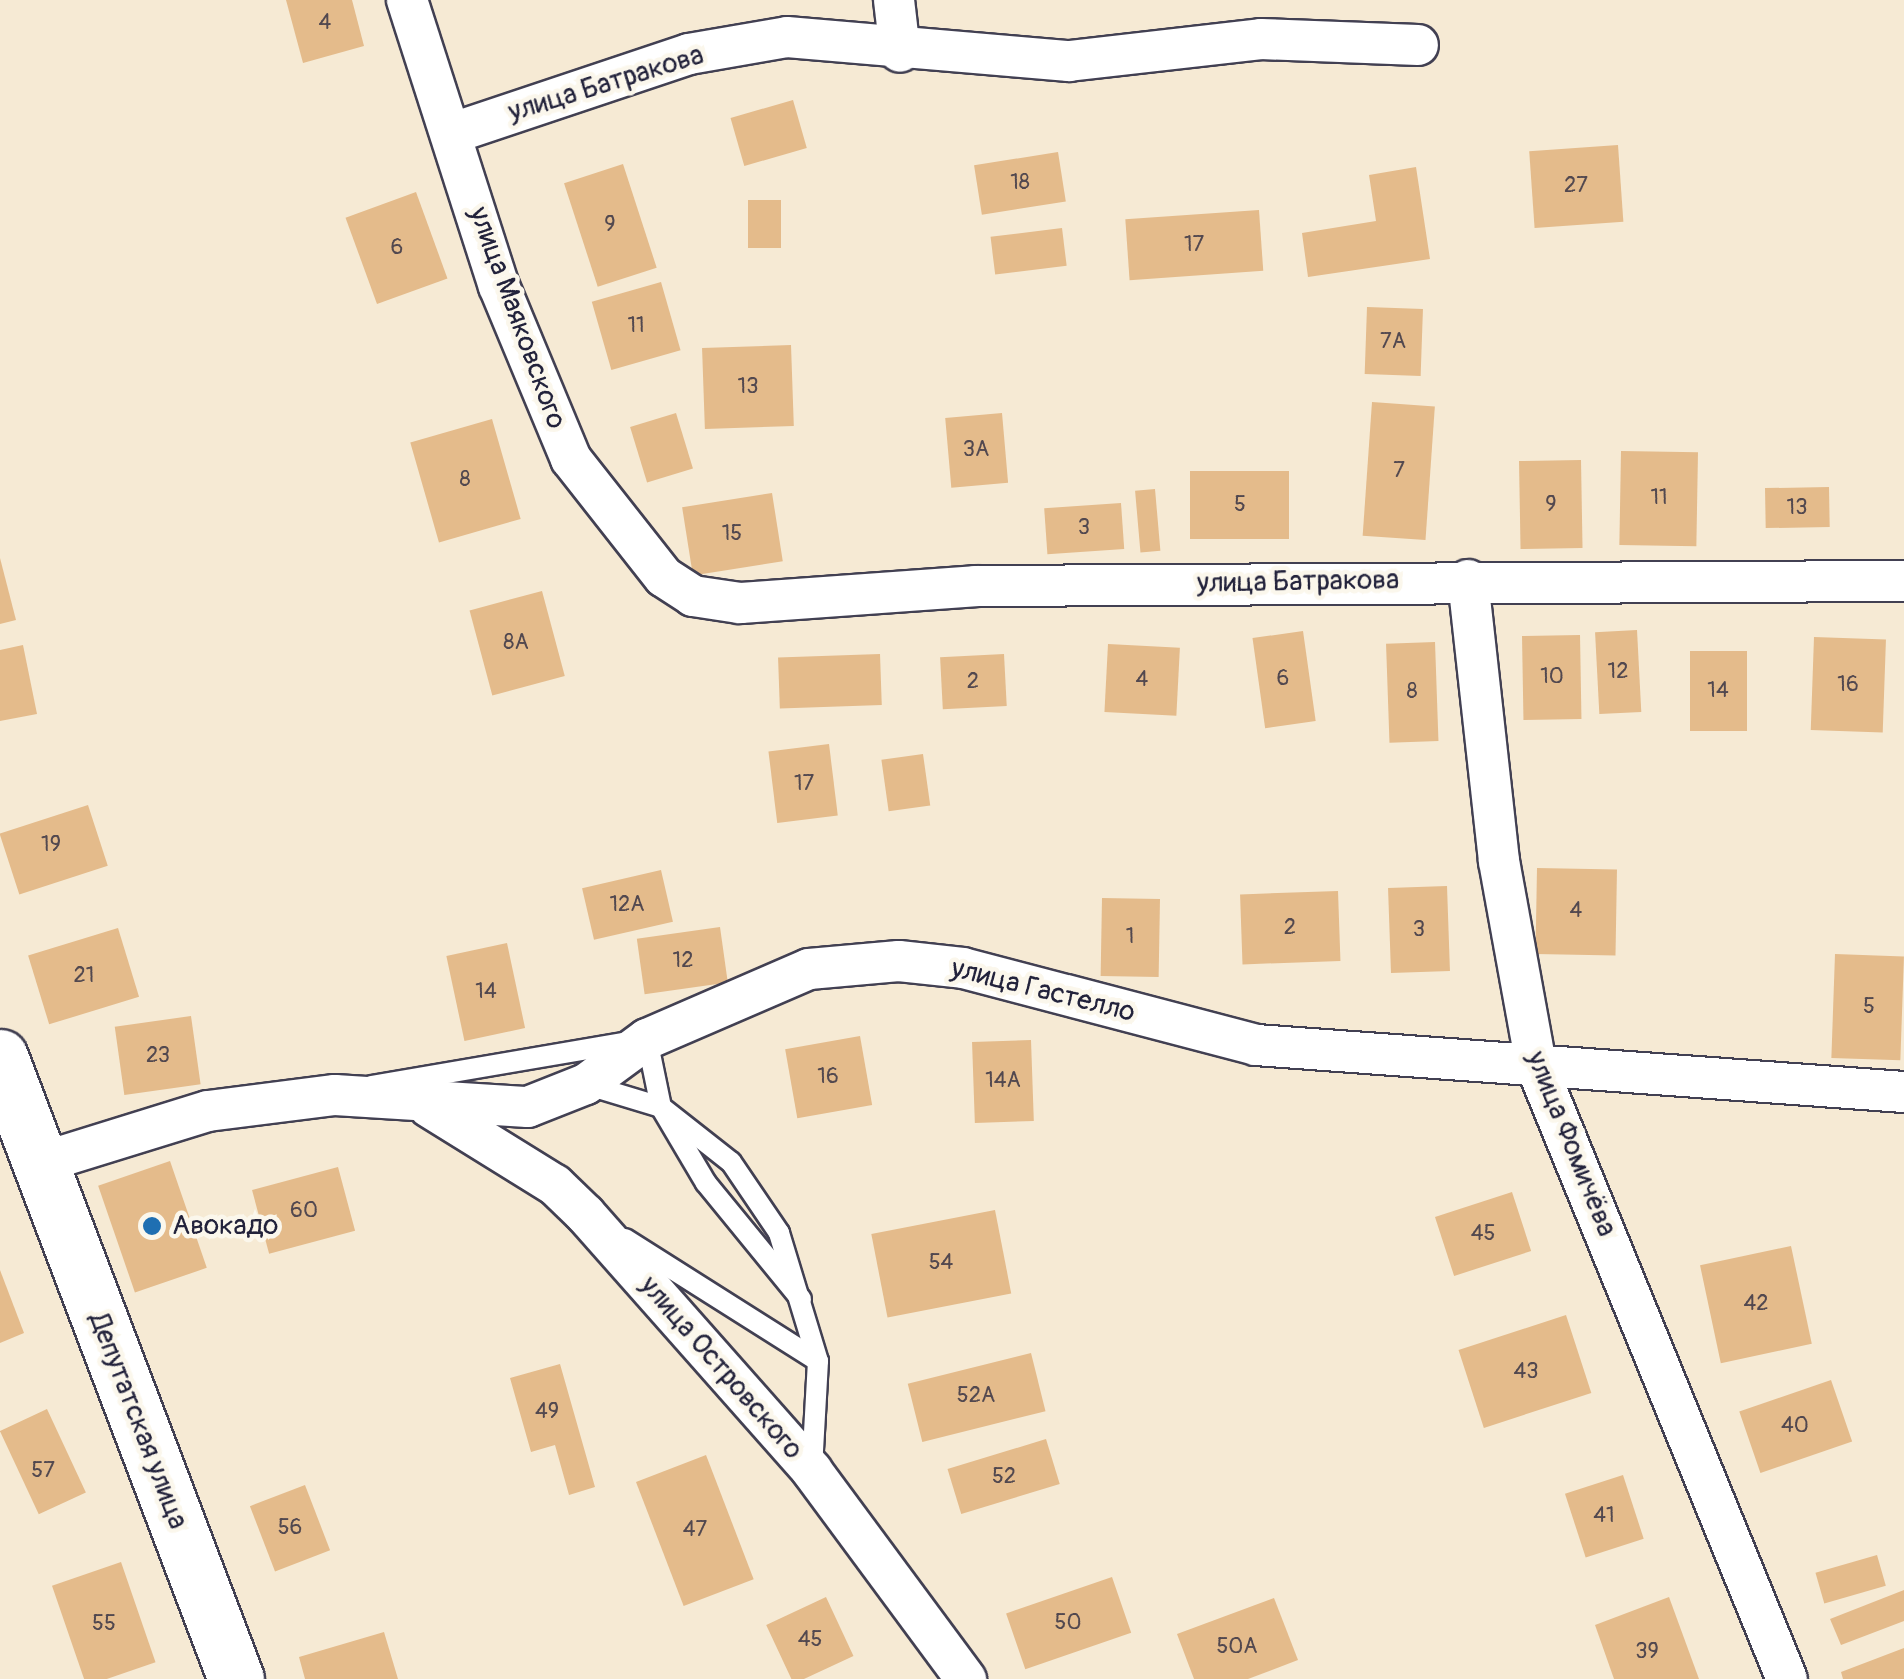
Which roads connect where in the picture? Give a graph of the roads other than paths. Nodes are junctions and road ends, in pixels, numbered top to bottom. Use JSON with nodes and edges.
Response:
{"nodes":[{"id":1,"x":406,"y":0,"type":"edge"},
{"id":2,"x":894,"y":0,"type":"edge"},
{"id":3,"x":1418,"y":46,"type":"dead end"},
{"id":4,"x":900,"y":52,"type":"junction"},
{"id":5,"x":453,"y":133,"type":"junction"},
{"id":6,"x":1468,"y":580,"type":"junction"},
{"id":7,"x":1904,"y":580,"type":"edge"},
{"id":8,"x":693,"y":596,"type":"joint"},
{"id":9,"x":647,"y":1039,"type":"junction"},
{"id":10,"x":0,"y":1057,"type":"edge"},
{"id":11,"x":1536,"y":1065,"type":"junction"},
{"id":12,"x":586,"y":1084,"type":"junction"},
{"id":13,"x":1904,"y":1092,"type":"edge"},
{"id":14,"x":335,"y":1095,"type":"junction"},
{"id":15,"x":661,"y":1107,"type":"junction"},
{"id":16,"x":428,"y":1108,"type":"junction"},
{"id":17,"x":40,"y":1163,"type":"junction"},
{"id":18,"x":586,"y":1214,"type":"junction"},
{"id":19,"x":802,"y":1299,"type":"junction"},
{"id":20,"x":818,"y":1361,"type":"junction"},
{"id":21,"x":812,"y":1471,"type":"junction"},
{"id":22,"x":236,"y":1679,"type":"edge"},
{"id":23,"x":966,"y":1679,"type":"edge"},
{"id":24,"x":1787,"y":1679,"type":"edge"}],
"edges":[{"from":1,"to":5,"type":"street","name":"улица Маяковского"},
{"from":2,"to":4,"type":"street"},
{"from":3,"to":4,"type":"street","name":"улица Батракова"},
{"from":4,"to":5,"type":"street","name":"улица Батракова"},
{"from":5,"to":8,"type":"street","name":"улица Маяковского"},
{"from":6,"to":7,"type":"street","name":"улица Батракова"},
{"from":6,"to":8,"type":"street","name":"улица Батракова"},
{"from":6,"to":11,"type":"street","name":"улица Фомичёва"},
{"from":9,"to":11,"type":"street","name":"улица Гастелло"},
{"from":9,"to":12,"type":"street","name":"улица Гастелло"},
{"from":9,"to":14,"type":"lane"},
{"from":9,"to":15,"type":"lane"},
{"from":10,"to":17,"type":"main road","name":"Депутатская улица"},
{"from":11,"to":13,"type":"street","name":"улица Гастелло"},
{"from":11,"to":24,"type":"street","name":"улица Фомичёва"},
{"from":12,"to":15,"type":"lane"},
{"from":12,"to":16,"type":"street","name":"улица Гастелло"},
{"from":14,"to":16,"type":"street","name":"улица Гастелло"},
{"from":14,"to":17,"type":"street","name":"улица Гастелло"},
{"from":15,"to":19,"type":"lane"},
{"from":15,"to":19,"type":"lane"},
{"from":16,"to":18,"type":"street","name":"улица Островского"},
{"from":17,"to":22,"type":"main road","name":"Депутатская улица"},
{"from":18,"to":20,"type":"lane"},
{"from":18,"to":21,"type":"street","name":"улица Островского"},
{"from":19,"to":20,"type":"lane"},
{"from":20,"to":21,"type":"lane"},
{"from":21,"to":23,"type":"street","name":"улица Островского"}]}
